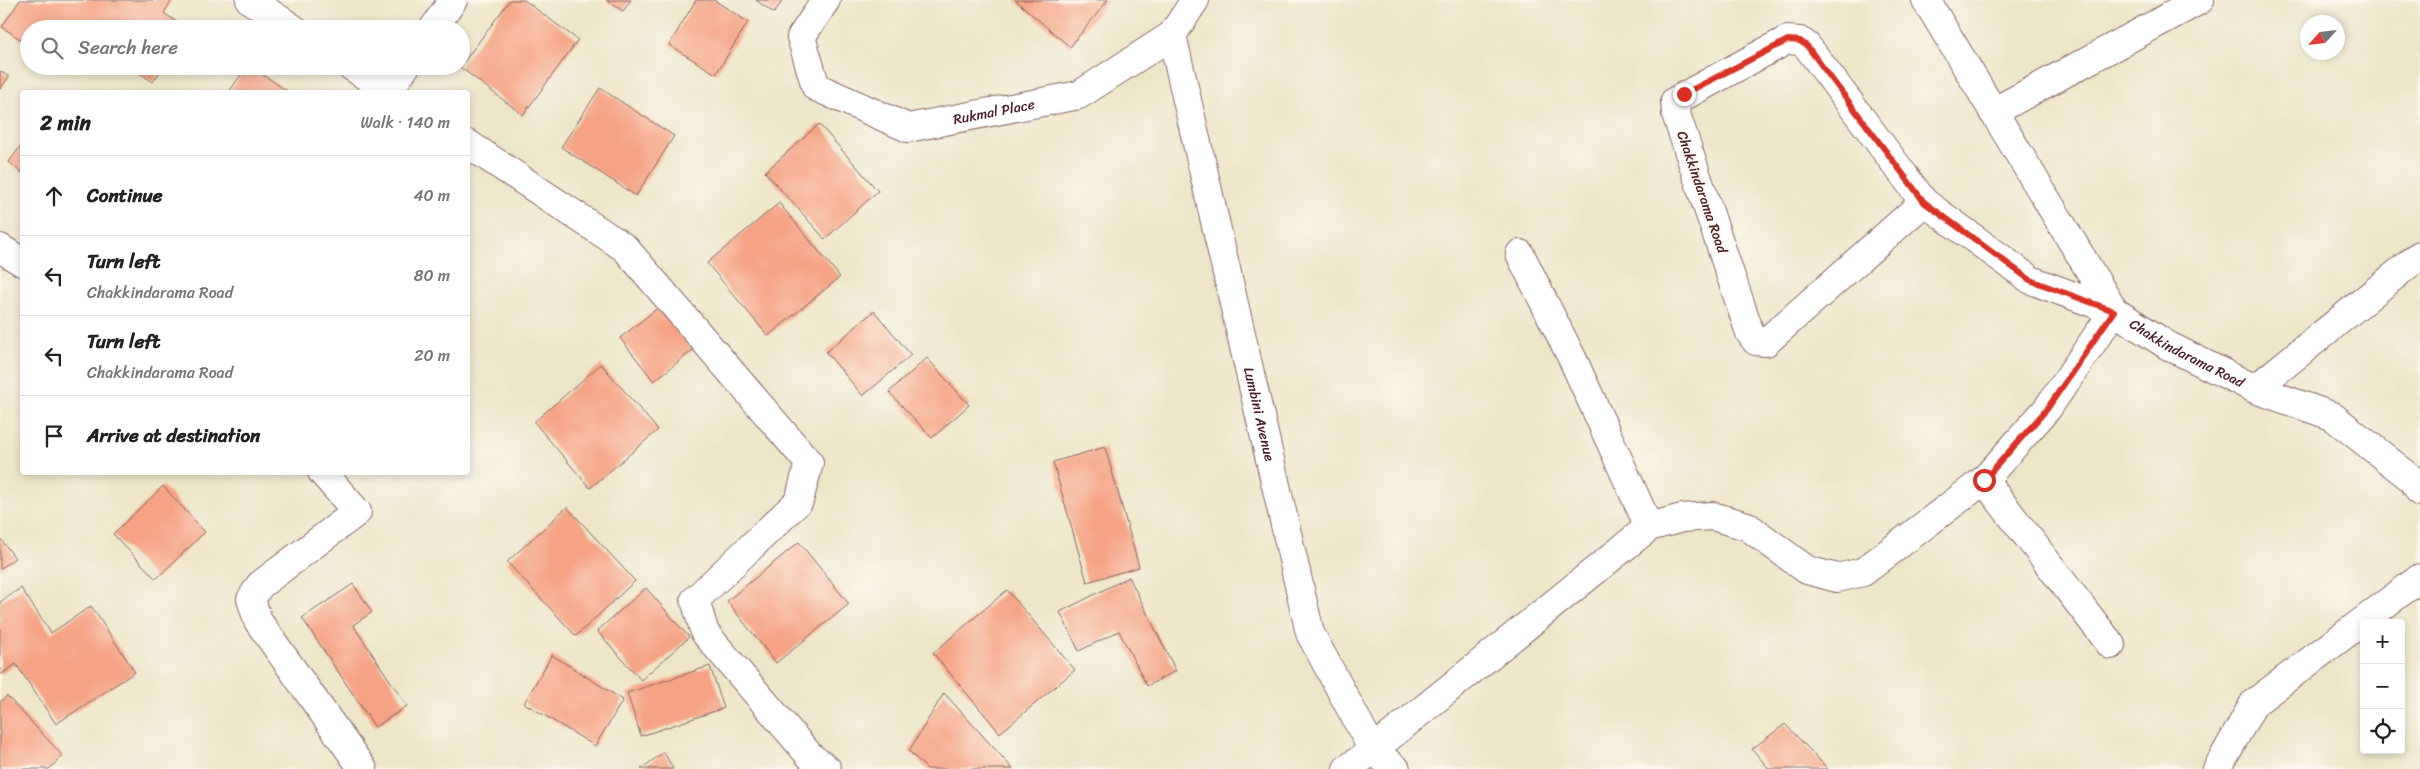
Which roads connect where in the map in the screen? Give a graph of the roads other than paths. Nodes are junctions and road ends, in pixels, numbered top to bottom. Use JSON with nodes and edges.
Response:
{"nodes":[{"id":1,"x":250,"y":0,"type":"edge"},
{"id":2,"x":453,"y":0,"type":"edge"},
{"id":3,"x":826,"y":0,"type":"edge"},
{"id":4,"x":1195,"y":0,"type":"edge"},
{"id":5,"x":1926,"y":0,"type":"edge"},
{"id":6,"x":2200,"y":0,"type":"edge"},
{"id":7,"x":280,"y":20,"type":"edge"},
{"id":8,"x":439,"y":20,"type":"edge"},
{"id":9,"x":1172,"y":35,"type":"junction"},
{"id":10,"x":364,"y":75,"type":"edge"},
{"id":11,"x":400,"y":75,"type":"edge"},
{"id":12,"x":386,"y":90,"type":"edge"},
{"id":13,"x":390,"y":90,"type":"edge"},
{"id":14,"x":1993,"y":112,"type":"junction"},
{"id":15,"x":470,"y":145,"type":"edge"},
{"id":16,"x":1924,"y":202,"type":"junction"},
{"id":17,"x":0,"y":248,"type":"edge"},
{"id":18,"x":1520,"y":254,"type":"dead end"},
{"id":19,"x":2420,"y":255,"type":"edge"},
{"id":20,"x":20,"y":261,"type":"edge"},
{"id":21,"x":2114,"y":311,"type":"junction"},
{"id":22,"x":2255,"y":388,"type":"junction"},
{"id":23,"x":325,"y":475,"type":"edge"},
{"id":24,"x":1984,"y":480,"type":"junction"},
{"id":25,"x":2420,"y":492,"type":"edge"},
{"id":26,"x":1649,"y":527,"type":"junction"},
{"id":27,"x":2420,"y":578,"type":"edge"},
{"id":28,"x":2111,"y":645,"type":"dead end"},
{"id":29,"x":1373,"y":750,"type":"junction"},
{"id":30,"x":363,"y":769,"type":"edge"},
{"id":31,"x":827,"y":769,"type":"edge"},
{"id":32,"x":1347,"y":769,"type":"edge"},
{"id":33,"x":1396,"y":769,"type":"edge"},
{"id":34,"x":2217,"y":769,"type":"edge"}],
"edges":[{"from":1,"to":7,"type":"street"},
{"from":2,"to":8,"type":"street"},
{"from":3,"to":9,"type":"street","name":"Rukmal Place"},
{"from":4,"to":9,"type":"street","name":"Rukmal Place"},
{"from":5,"to":14,"type":"street"},
{"from":6,"to":14,"type":"street"},
{"from":9,"to":29,"type":"street","name":"Lumbini Avenue"},
{"from":10,"to":12,"type":"street"},
{"from":11,"to":13,"type":"street"},
{"from":14,"to":21,"type":"street"},
{"from":15,"to":31,"type":"street"},
{"from":16,"to":16,"type":"street","name":"Chakkindarama Road"},
{"from":16,"to":21,"type":"street","name":"Chakkindarama Road"},
{"from":17,"to":20,"type":"street"},
{"from":18,"to":26,"type":"street"},
{"from":19,"to":22,"type":"street"},
{"from":21,"to":22,"type":"street","name":"Chakkindarama Road"},
{"from":21,"to":24,"type":"street"},
{"from":22,"to":25,"type":"street","name":"Chakkindarama Road"},
{"from":23,"to":30,"type":"street"},
{"from":24,"to":26,"type":"street"},
{"from":24,"to":28,"type":"street"},
{"from":26,"to":29,"type":"street"},
{"from":27,"to":34,"type":"street"},
{"from":29,"to":32,"type":"street"},
{"from":29,"to":33,"type":"street"}]}
